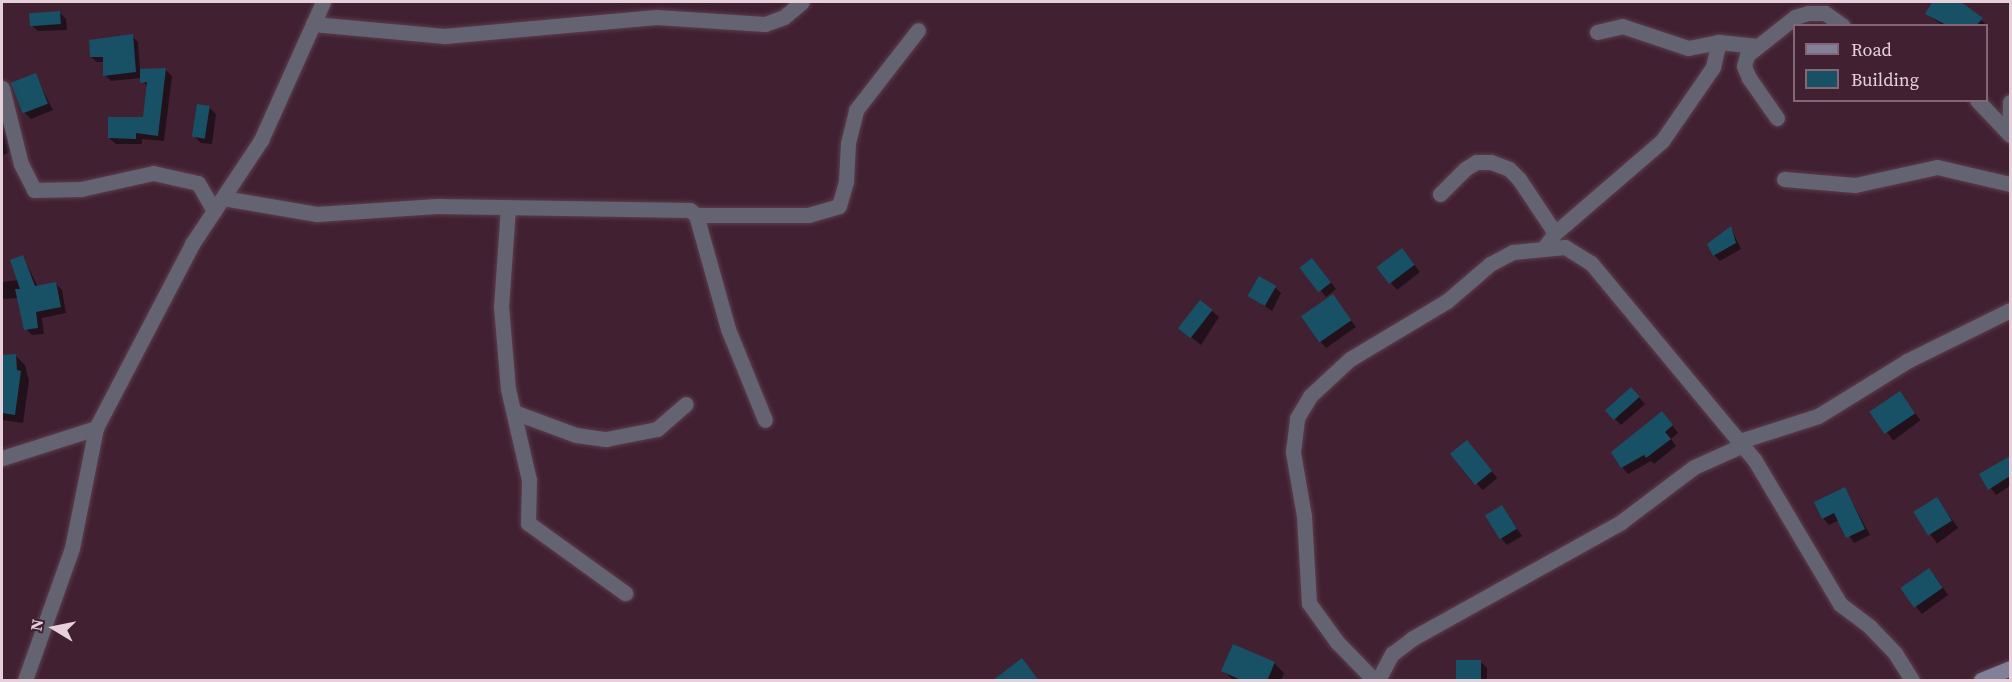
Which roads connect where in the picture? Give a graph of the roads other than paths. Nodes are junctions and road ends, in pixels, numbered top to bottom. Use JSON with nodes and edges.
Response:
{"nodes":[{"id":1,"x":323,"y":2,"type":"edge"},
{"id":2,"x":802,"y":2,"type":"edge"},
{"id":3,"x":1815,"y":6,"type":"edge"},
{"id":4,"x":313,"y":24,"type":"junction"},
{"id":5,"x":1841,"y":24,"type":"edge"},
{"id":6,"x":918,"y":30,"type":"dead end"},
{"id":7,"x":1597,"y":33,"type":"dead end"},
{"id":8,"x":1719,"y":42,"type":"junction"},
{"id":9,"x":1755,"y":46,"type":"junction"},
{"id":10,"x":2,"y":88,"type":"edge"},
{"id":11,"x":1979,"y":102,"type":"edge"},
{"id":12,"x":2010,"y":102,"type":"edge"},
{"id":13,"x":1777,"y":118,"type":"dead end"},
{"id":14,"x":2010,"y":134,"type":"edge"},
{"id":15,"x":1784,"y":179,"type":"dead end"},
{"id":16,"x":2010,"y":184,"type":"edge"},
{"id":17,"x":1440,"y":194,"type":"dead end"},
{"id":18,"x":223,"y":198,"type":"junction"},
{"id":19,"x":508,"y":207,"type":"junction"},
{"id":20,"x":214,"y":211,"type":"junction"},
{"id":21,"x":696,"y":215,"type":"junction"},
{"id":22,"x":1556,"y":233,"type":"junction"},
{"id":23,"x":1544,"y":248,"type":"junction"},
{"id":24,"x":2010,"y":310,"type":"edge"},
{"id":25,"x":686,"y":404,"type":"dead end"},
{"id":26,"x":514,"y":412,"type":"junction"},
{"id":27,"x":765,"y":420,"type":"dead end"},
{"id":28,"x":96,"y":428,"type":"junction"},
{"id":29,"x":1739,"y":444,"type":"junction"},
{"id":30,"x":2,"y":458,"type":"edge"},
{"id":31,"x":625,"y":593,"type":"dead end"},
{"id":32,"x":2010,"y":668,"type":"edge"},
{"id":33,"x":25,"y":681,"type":"edge"},
{"id":34,"x":1376,"y":681,"type":"edge"},
{"id":35,"x":1912,"y":681,"type":"edge"},
{"id":36,"x":1982,"y":681,"type":"edge"}],
"edges":[{"from":1,"to":4,"type":"street"},
{"from":2,"to":4,"type":"street"},
{"from":3,"to":5,"type":"street"},
{"from":3,"to":9,"type":"street"},
{"from":4,"to":18,"type":"street"},
{"from":6,"to":21,"type":"street"},
{"from":7,"to":8,"type":"street"},
{"from":8,"to":9,"type":"street"},
{"from":8,"to":22,"type":"street"},
{"from":9,"to":13,"type":"street"},
{"from":10,"to":20,"type":"street"},
{"from":11,"to":14,"type":"street"},
{"from":12,"to":14,"type":"street"},
{"from":15,"to":16,"type":"street"},
{"from":17,"to":22,"type":"street"},
{"from":18,"to":19,"type":"street"},
{"from":18,"to":20,"type":"street"},
{"from":19,"to":21,"type":"street"},
{"from":19,"to":26,"type":"street"},
{"from":20,"to":28,"type":"street"},
{"from":21,"to":27,"type":"street"},
{"from":22,"to":23,"type":"street"},
{"from":23,"to":29,"type":"street"},
{"from":23,"to":34,"type":"street"},
{"from":24,"to":29,"type":"street"},
{"from":25,"to":26,"type":"street"},
{"from":26,"to":31,"type":"street"},
{"from":28,"to":30,"type":"street"},
{"from":28,"to":33,"type":"street"},
{"from":29,"to":34,"type":"street"},
{"from":29,"to":35,"type":"street"},
{"from":32,"to":36,"type":"main road"}]}
